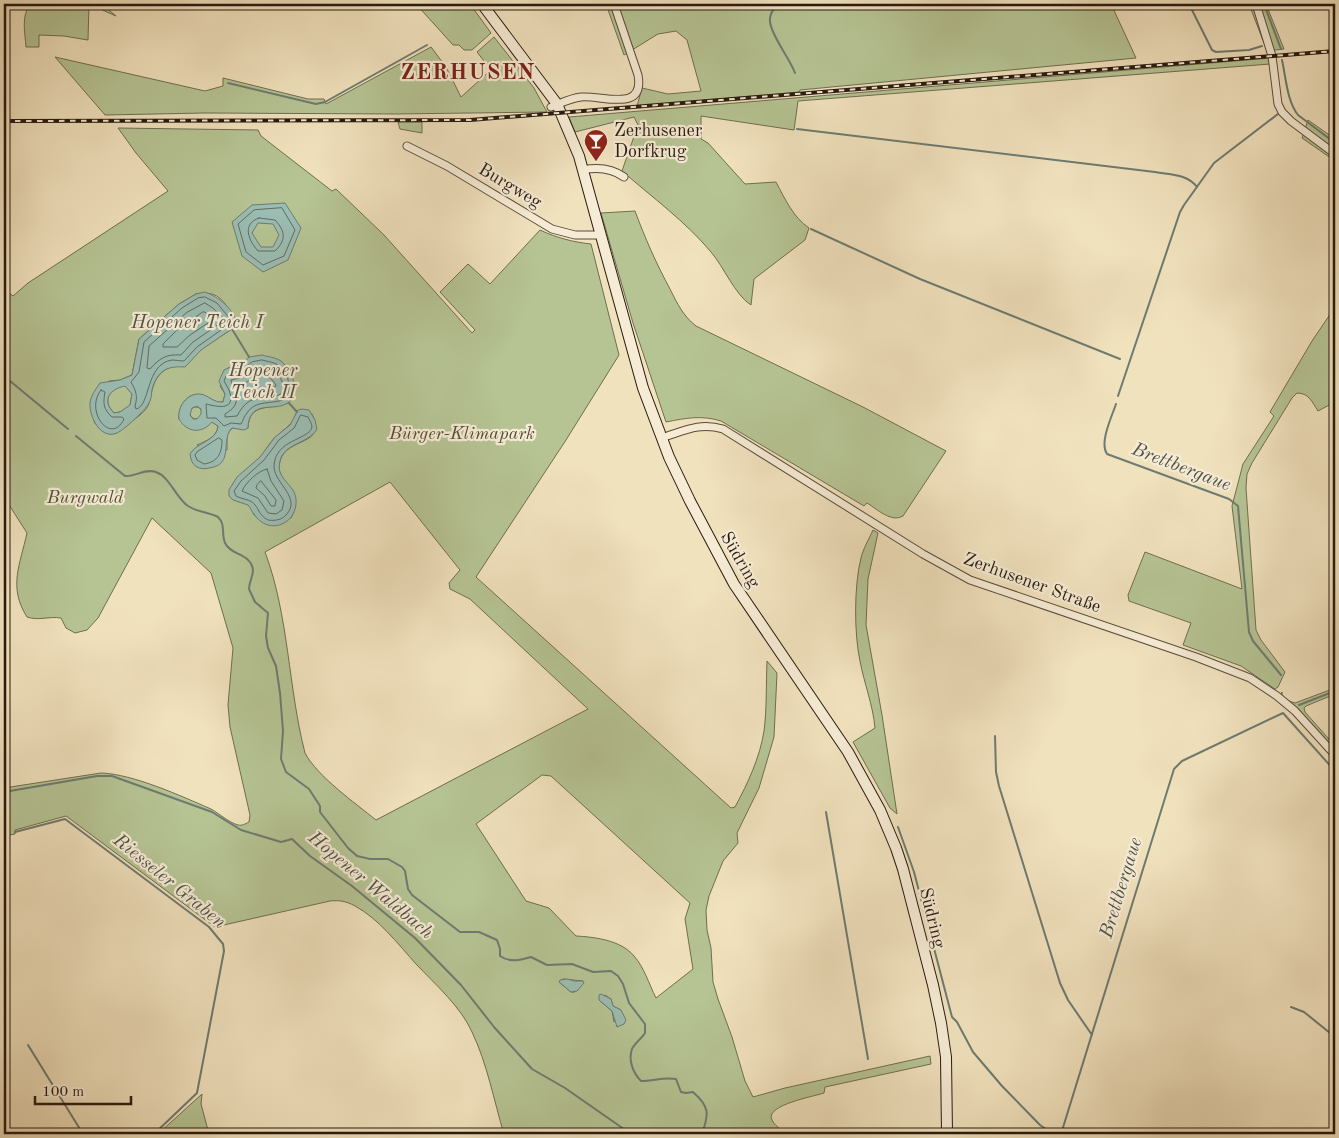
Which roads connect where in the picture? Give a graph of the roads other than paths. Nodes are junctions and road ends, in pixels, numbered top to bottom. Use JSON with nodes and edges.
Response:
{"nodes":[{"id":1,"x":482,"y":4,"type":"edge"},
{"id":2,"x":614,"y":4,"type":"edge"},
{"id":3,"x":1256,"y":4,"type":"edge"},
{"id":4,"x":554,"y":106,"type":"junction"},
{"id":5,"x":407,"y":146,"type":"dead end"},
{"id":6,"x":1335,"y":154,"type":"edge"},
{"id":7,"x":583,"y":170,"type":"junction"},
{"id":8,"x":624,"y":177,"type":"dead end"},
{"id":9,"x":601,"y":235,"type":"junction"},
{"id":10,"x":661,"y":438,"type":"junction"},
{"id":11,"x":1335,"y":755,"type":"edge"},
{"id":12,"x":947,"y":1134,"type":"edge"}],
"edges":[{"from":1,"to":4,"type":"main road","name":"Südring"},
{"from":2,"to":4,"type":"street"},
{"from":3,"to":6,"type":"street"},
{"from":4,"to":7,"type":"main road","name":"Südring"},
{"from":5,"to":9,"type":"street","name":"Burgweg"},
{"from":7,"to":8,"type":"street"},
{"from":7,"to":9,"type":"main road","name":"Südring"},
{"from":9,"to":10,"type":"main road","name":"Südring"},
{"from":10,"to":11,"type":"street","name":"Zerhusener Straße"},
{"from":10,"to":12,"type":"main road","name":"Südring"}]}
